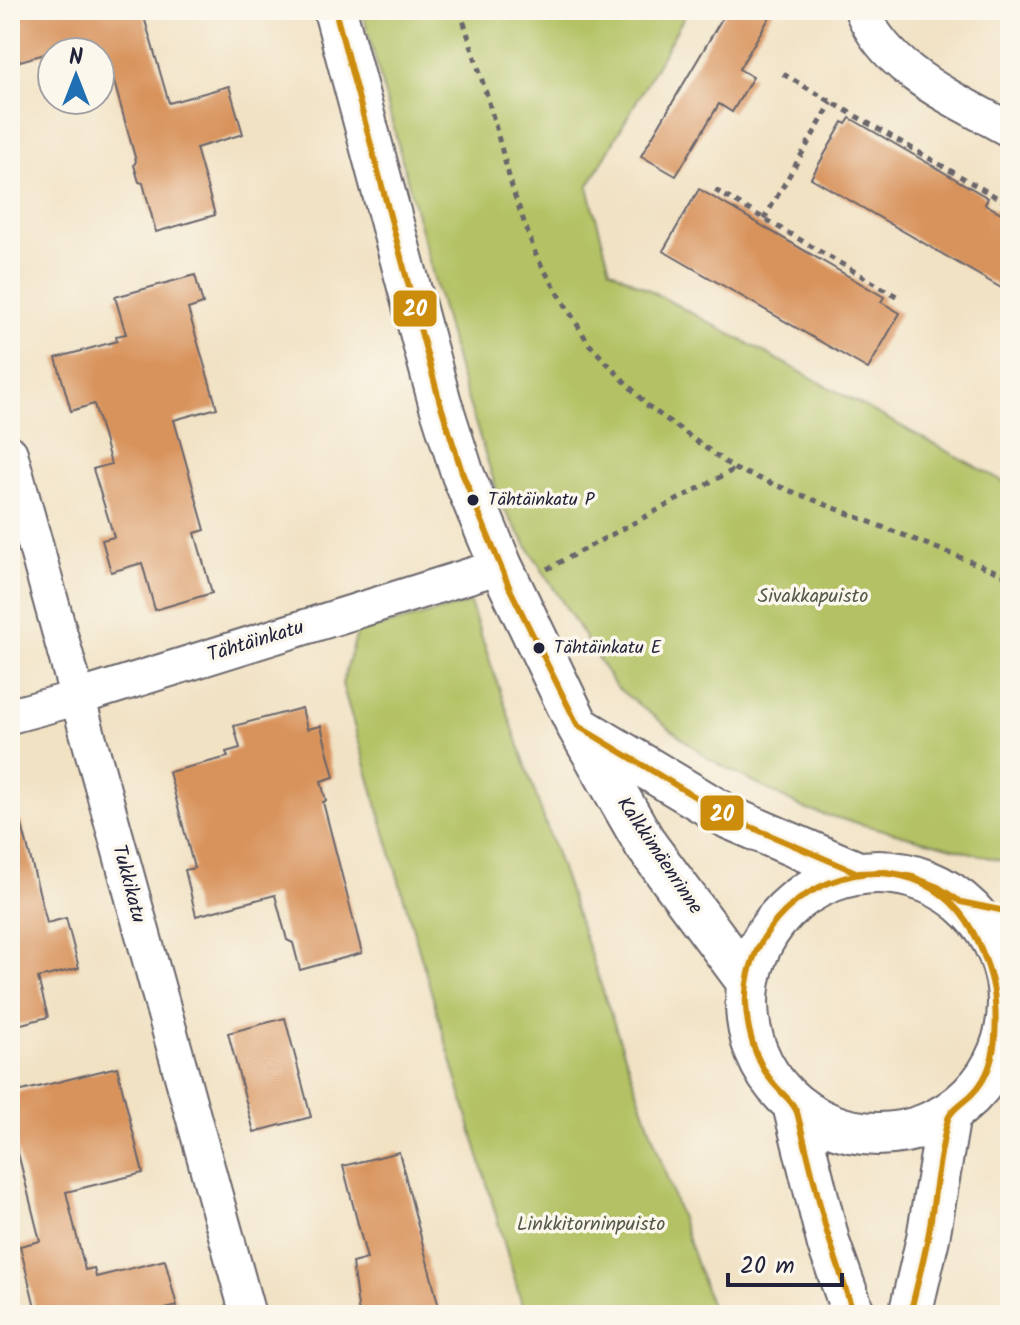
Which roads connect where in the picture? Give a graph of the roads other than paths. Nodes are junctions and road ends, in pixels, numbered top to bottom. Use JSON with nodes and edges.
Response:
{"nodes":[{"id":1,"x":335,"y":10,"type":"edge"},
{"id":2,"x":862,"y":10,"type":"edge"},
{"id":3,"x":1010,"y":130,"type":"edge"},
{"id":4,"x":10,"y":453,"type":"edge"},
{"id":5,"x":506,"y":578,"type":"junction"},
{"id":6,"x":77,"y":698,"type":"junction"},
{"id":7,"x":10,"y":716,"type":"edge"},
{"id":8,"x":578,"y":726,"type":"junction"},
{"id":9,"x":858,"y":873,"type":"junction"},
{"id":10,"x":961,"y":902,"type":"junction"},
{"id":11,"x":1010,"y":912,"type":"edge"},
{"id":12,"x":748,"y":982,"type":"junction"},
{"id":13,"x":1005,"y":1049,"type":"edge"},
{"id":14,"x":794,"y":1105,"type":"junction"},
{"id":15,"x":949,"y":1114,"type":"junction"},
{"id":16,"x":248,"y":1315,"type":"edge"},
{"id":17,"x":854,"y":1315,"type":"edge"},
{"id":18,"x":910,"y":1315,"type":"edge"}],
"edges":[{"from":1,"to":5,"type":"street","name":"Kalkkimäenrinne"},
{"from":2,"to":3,"type":"street"},
{"from":4,"to":6,"type":"street","name":"Tukkikatu"},
{"from":5,"to":6,"type":"street","name":"Tähtäinkatu"},
{"from":5,"to":8,"type":"street","name":"Kalkkimäenrinne"},
{"from":6,"to":7,"type":"street","name":"Tähtäinkatu"},
{"from":6,"to":16,"type":"street","name":"Tukkikatu"},
{"from":8,"to":9,"type":"street","name":"Kalkkimäenrinne"},
{"from":8,"to":12,"type":"street","name":"Kalkkimäenrinne"},
{"from":9,"to":10,"type":"street"},
{"from":9,"to":12,"type":"street"},
{"from":10,"to":11,"type":"street"},
{"from":10,"to":13,"type":"street"},
{"from":12,"to":14,"type":"street"},
{"from":13,"to":15,"type":"street"},
{"from":14,"to":15,"type":"street"},
{"from":14,"to":17,"type":"street"},
{"from":15,"to":18,"type":"street"}]}
